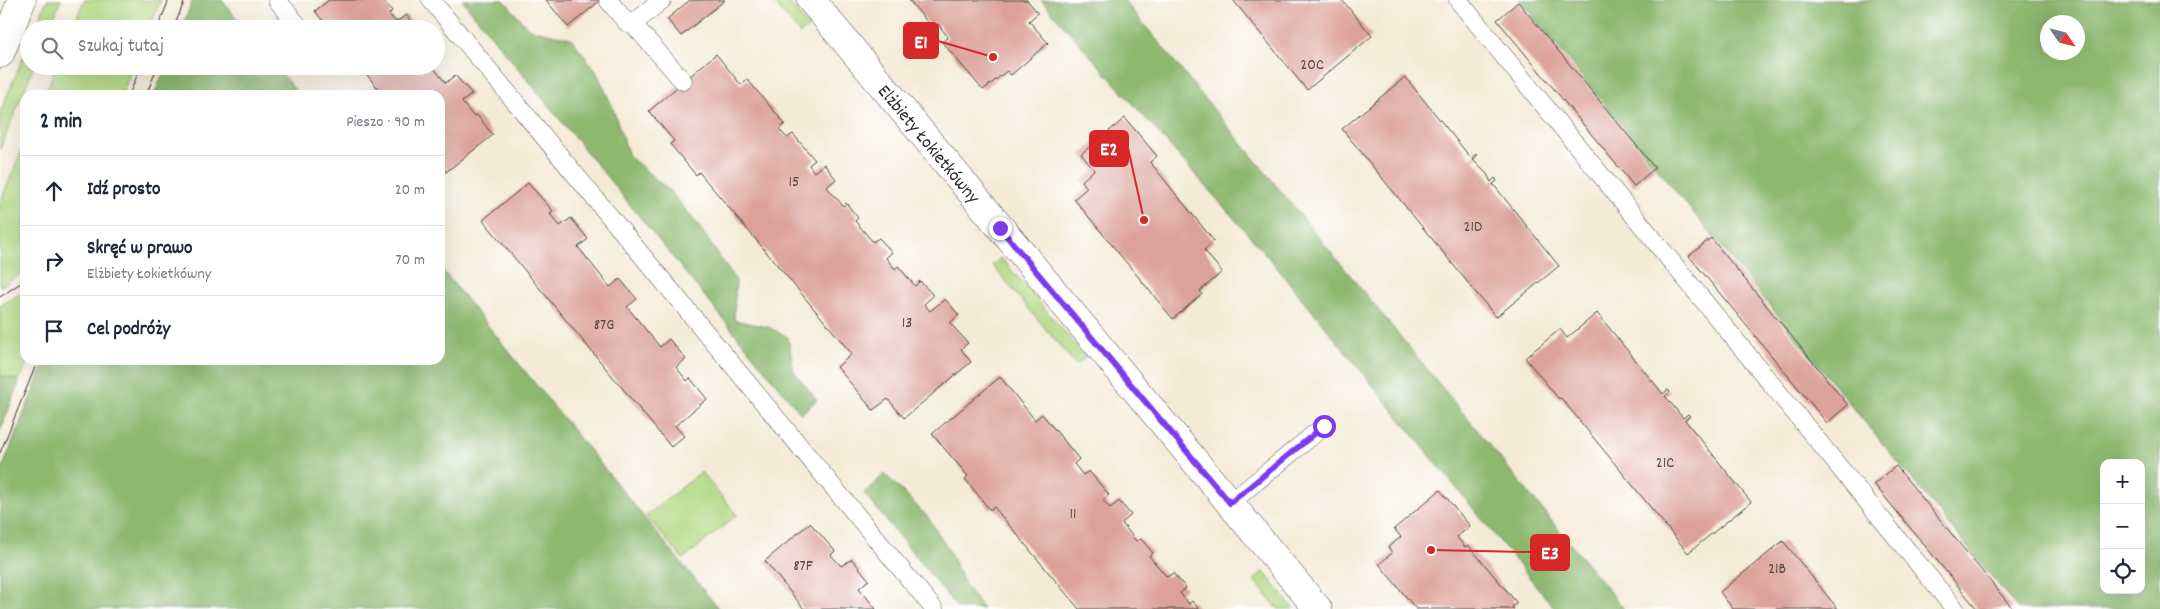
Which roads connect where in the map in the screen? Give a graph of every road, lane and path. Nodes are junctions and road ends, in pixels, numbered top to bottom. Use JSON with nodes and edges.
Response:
{"nodes":[{"id":1,"x":22,"y":0,"type":"edge"},
{"id":2,"x":277,"y":0,"type":"edge"},
{"id":3,"x":431,"y":0,"type":"edge"},
{"id":4,"x":608,"y":0,"type":"edge"},
{"id":5,"x":662,"y":0,"type":"edge"},
{"id":6,"x":811,"y":0,"type":"edge"},
{"id":7,"x":1458,"y":0,"type":"edge"},
{"id":8,"x":294,"y":20,"type":"edge"},
{"id":9,"x":633,"y":24,"type":"junction"},
{"id":10,"x":0,"y":54,"type":"edge"},
{"id":11,"x":683,"y":81,"type":"dead end"},
{"id":12,"x":1324,"y":426,"type":"dead end"},
{"id":13,"x":1230,"y":503,"type":"junction"},
{"id":14,"x":934,"y":609,"type":"edge"},
{"id":15,"x":1318,"y":609,"type":"edge"},
{"id":16,"x":1955,"y":609,"type":"edge"}],
"edges":[{"from":1,"to":10,"type":"street"},
{"from":2,"to":8,"type":"lane"},
{"from":3,"to":14,"type":"lane"},
{"from":4,"to":9,"type":"lane"},
{"from":5,"to":9,"type":"lane"},
{"from":6,"to":13,"type":"street","name":"Elżbiety Łokietkówny"},
{"from":7,"to":16,"type":"lane"},
{"from":9,"to":11,"type":"lane"},
{"from":12,"to":13,"type":"lane"},
{"from":13,"to":15,"type":"street","name":"Elżbiety Łokietkówny"}]}
